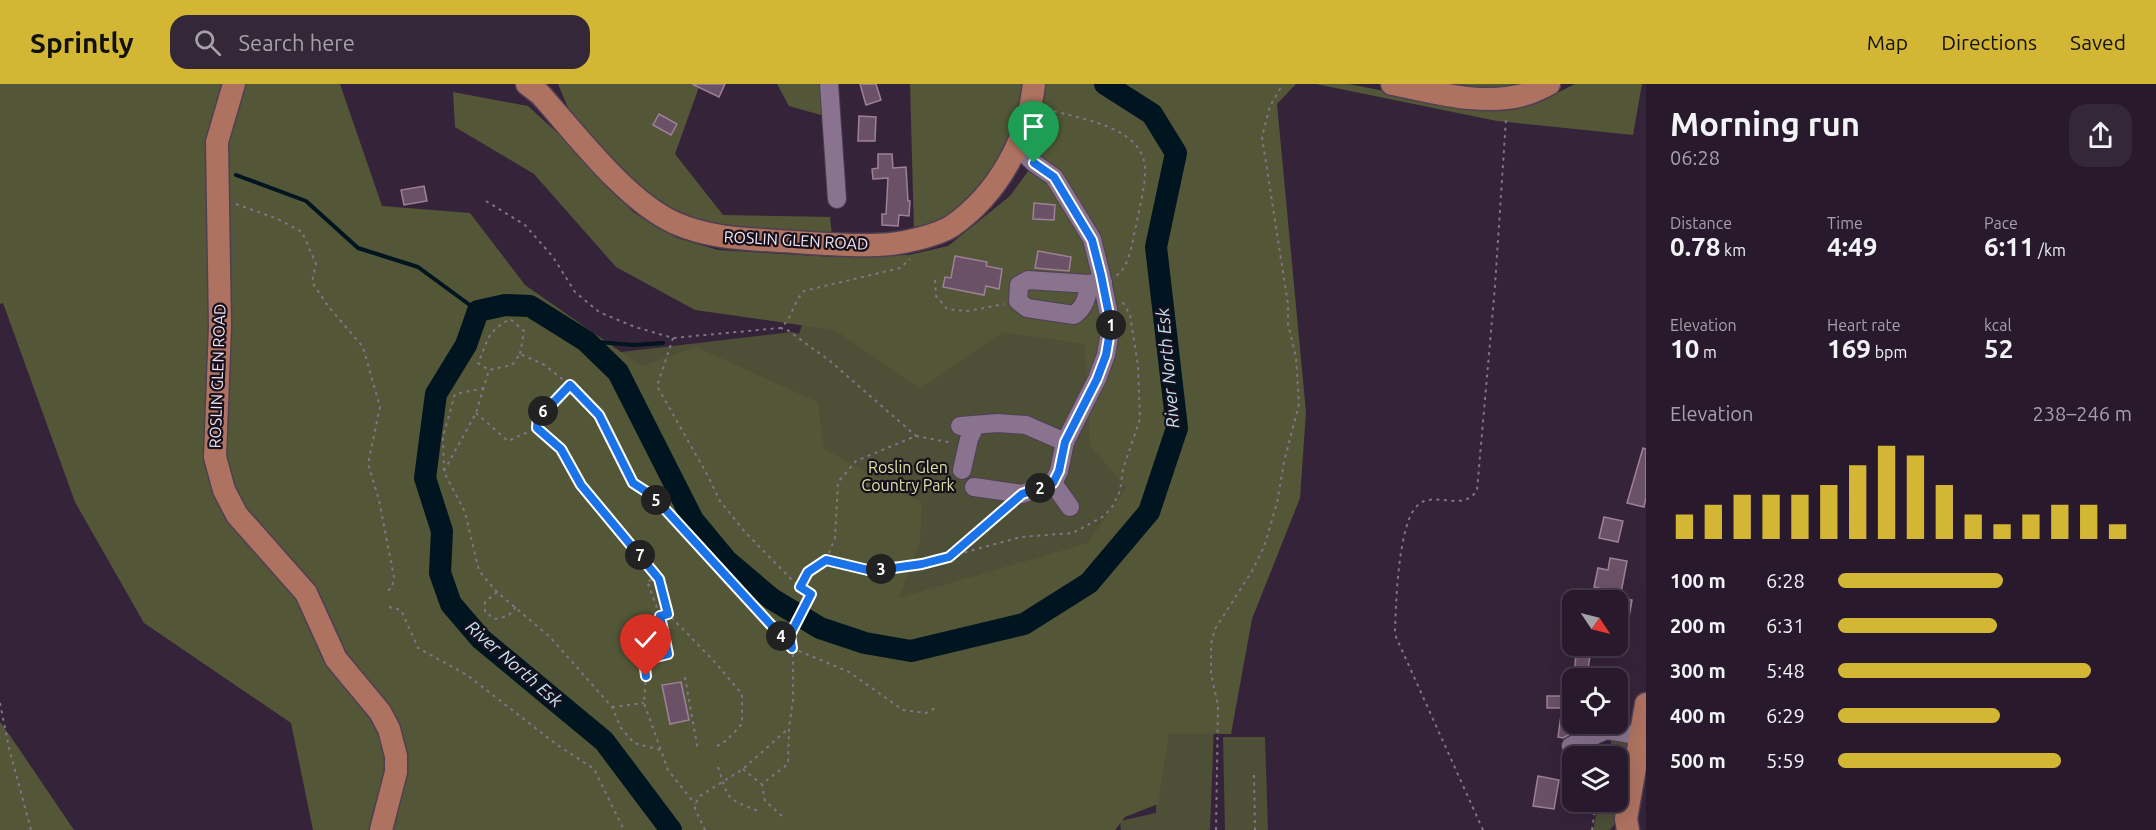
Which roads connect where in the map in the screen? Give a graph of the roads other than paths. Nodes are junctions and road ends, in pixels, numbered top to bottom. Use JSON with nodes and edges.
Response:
{"nodes":[{"id":1,"x":234,"y":84,"type":"edge"},
{"id":2,"x":829,"y":84,"type":"edge"},
{"id":3,"x":1392,"y":84,"type":"edge"},
{"id":4,"x":1549,"y":84,"type":"edge"},
{"id":5,"x":537,"y":87,"type":"edge"},
{"id":6,"x":1034,"y":88,"type":"edge"},
{"id":7,"x":1017,"y":146,"type":"junction"},
{"id":8,"x":837,"y":199,"type":"dead end"},
{"id":9,"x":1098,"y":284,"type":"junction"},
{"id":10,"x":1065,"y":442,"type":"junction"},
{"id":11,"x":962,"y":470,"type":"dead end"},
{"id":12,"x":1053,"y":483,"type":"junction"},
{"id":13,"x":974,"y":487,"type":"dead end"},
{"id":14,"x":1070,"y":507,"type":"dead end"},
{"id":15,"x":1646,"y":704,"type":"edge"},
{"id":16,"x":1628,"y":732,"type":"edge"},
{"id":17,"x":1597,"y":734,"type":"edge"},
{"id":18,"x":1640,"y":736,"type":"junction"},
{"id":19,"x":1571,"y":746,"type":"dead end"},
{"id":20,"x":381,"y":830,"type":"edge"},
{"id":21,"x":1628,"y":830,"type":"edge"}],
"edges":[{"from":1,"to":20,"type":"main road","name":"ROSLIN GLEN ROAD"},
{"from":2,"to":8,"type":"lane"},
{"from":3,"to":4,"type":"main road"},
{"from":5,"to":7,"type":"main road","name":"ROSLIN GLEN ROAD"},
{"from":6,"to":7,"type":"main road","name":"ROSLIN GLEN ROAD"},
{"from":7,"to":9,"type":"lane"},
{"from":9,"to":9,"type":"lane"},
{"from":9,"to":10,"type":"lane"},
{"from":10,"to":11,"type":"lane"},
{"from":10,"to":12,"type":"lane"},
{"from":12,"to":13,"type":"lane"},
{"from":12,"to":14,"type":"lane"},
{"from":15,"to":18,"type":"main road"},
{"from":16,"to":18,"type":"lane"},
{"from":17,"to":19,"type":"lane"},
{"from":18,"to":21,"type":"main road"}]}
